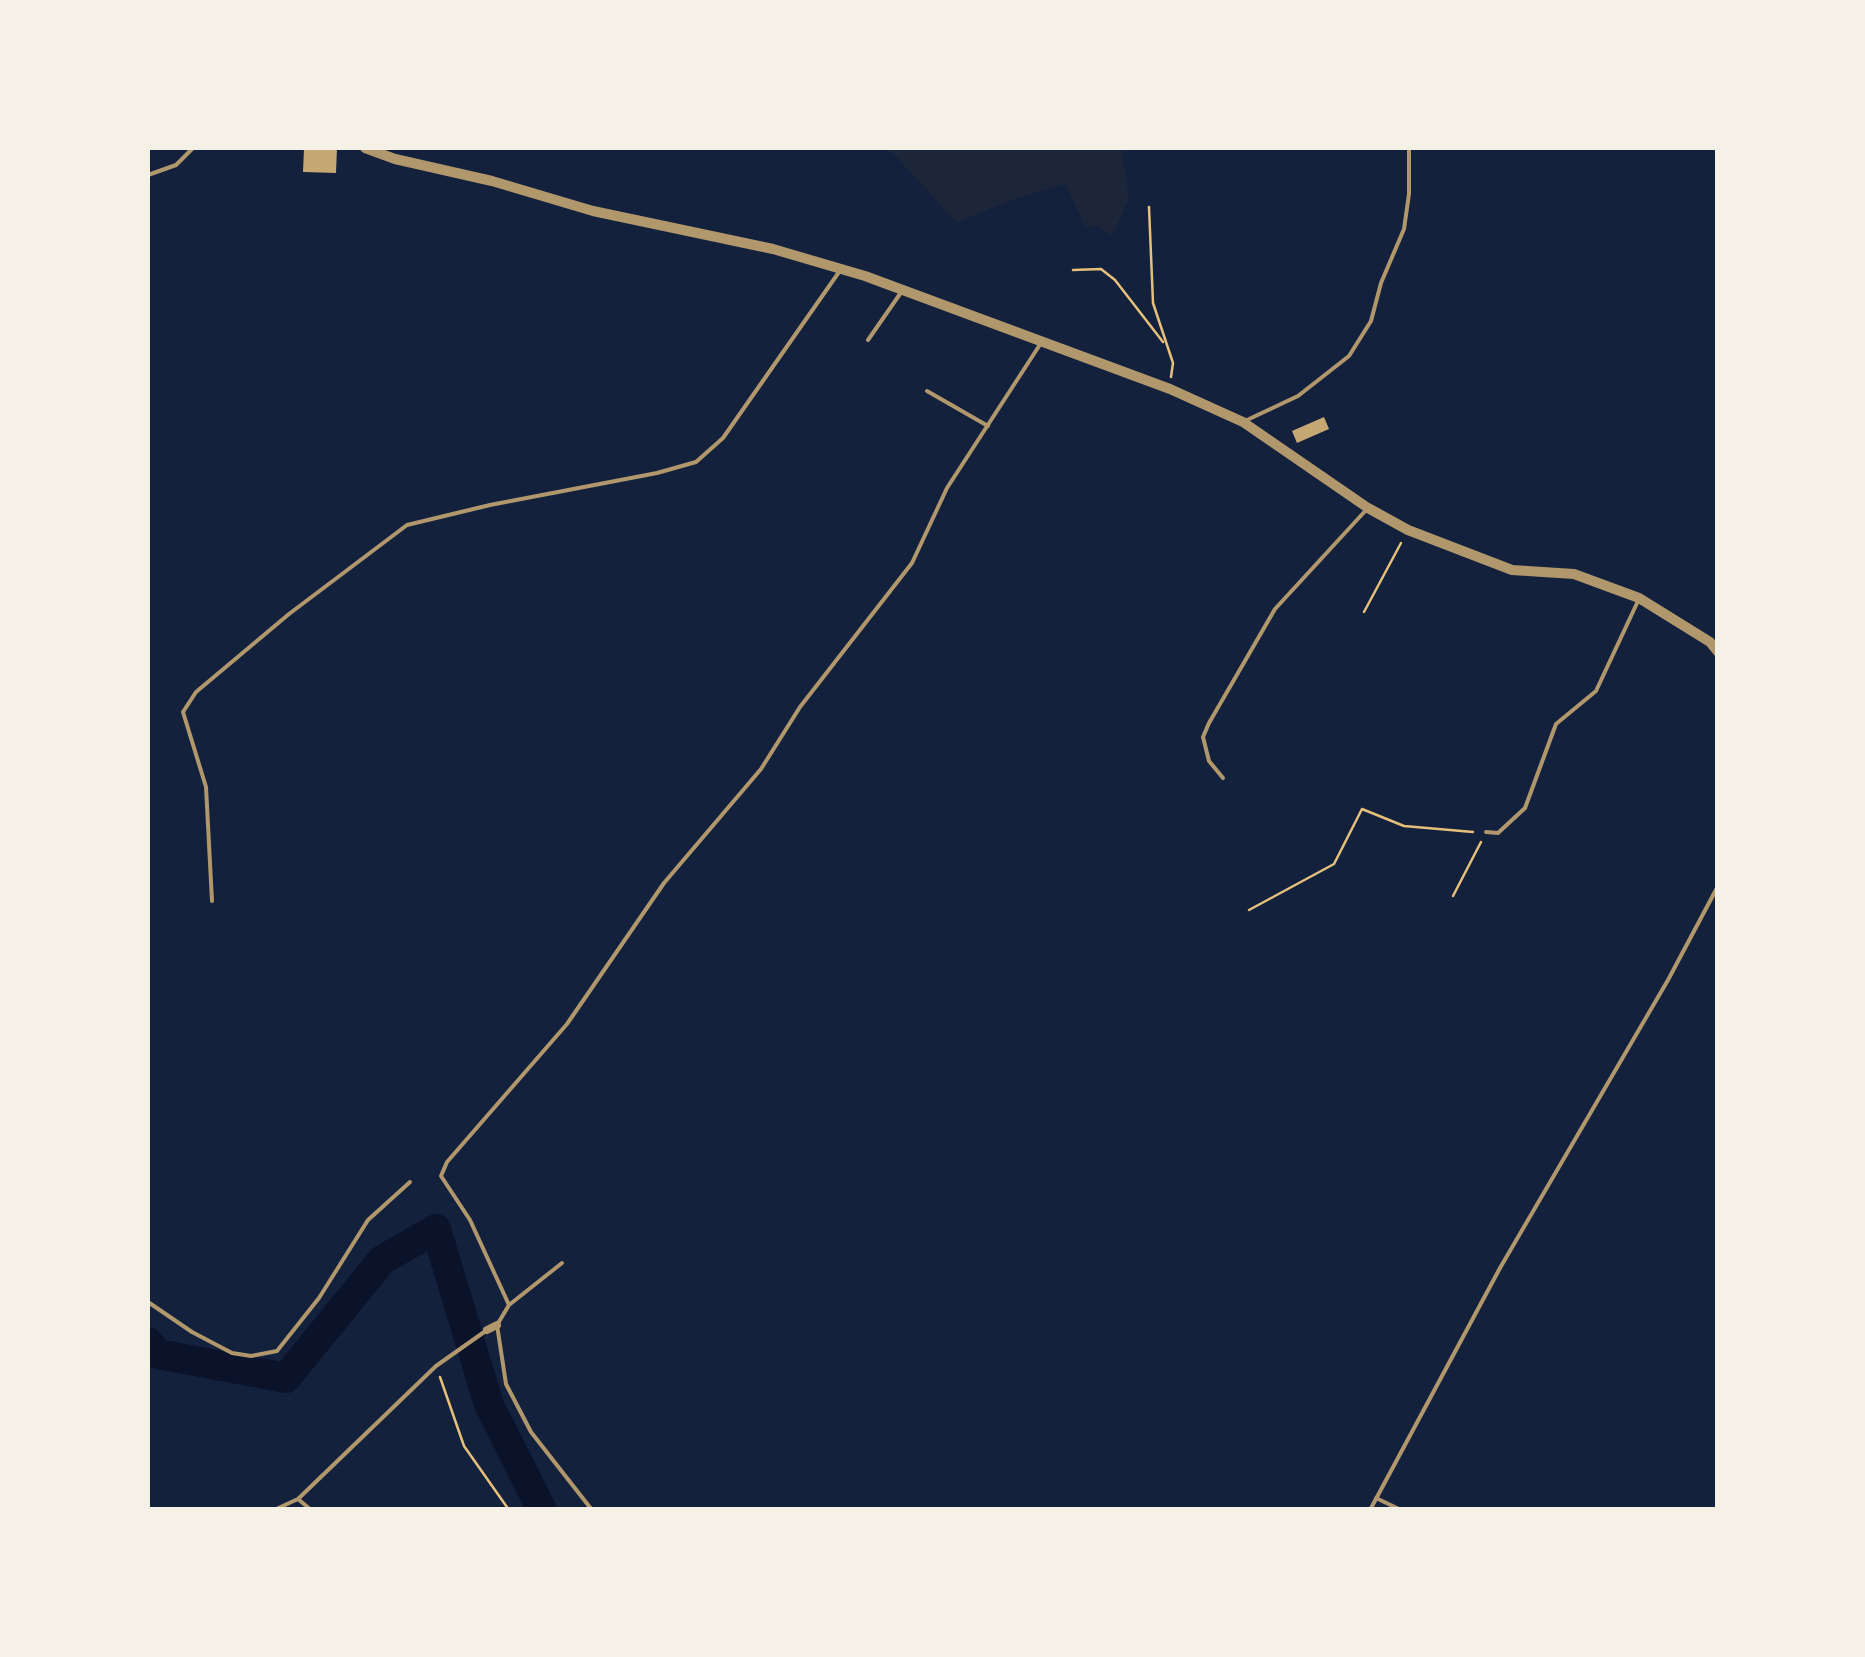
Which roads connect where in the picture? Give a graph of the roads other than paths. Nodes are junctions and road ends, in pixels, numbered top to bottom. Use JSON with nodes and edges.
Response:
{"nodes":[{"id":1,"x":192,"y":148,"type":"edge"},
{"id":2,"x":365,"y":148,"type":"edge"},
{"id":3,"x":1408,"y":148,"type":"edge"},
{"id":4,"x":148,"y":175,"type":"edge"},
{"id":5,"x":840,"y":270,"type":"junction"},
{"id":6,"x":902,"y":290,"type":"junction"},
{"id":7,"x":868,"y":340,"type":"dead end"},
{"id":8,"x":1042,"y":343,"type":"junction"},
{"id":9,"x":928,"y":391,"type":"dead end"},
{"id":10,"x":1243,"y":422,"type":"junction"},
{"id":11,"x":988,"y":426,"type":"junction"},
{"id":12,"x":1368,"y":508,"type":"junction"},
{"id":13,"x":1639,"y":598,"type":"junction"},
{"id":14,"x":1718,"y":652,"type":"edge"},
{"id":15,"x":1224,"y":778,"type":"dead end"},
{"id":16,"x":1486,"y":832,"type":"road end"},
{"id":17,"x":1718,"y":886,"type":"edge"},
{"id":18,"x":212,"y":901,"type":"dead end"},
{"id":19,"x":410,"y":1182,"type":"dead end"},
{"id":20,"x":562,"y":1263,"type":"dead end"},
{"id":21,"x":148,"y":1302,"type":"edge"},
{"id":22,"x":509,"y":1305,"type":"junction"},
{"id":23,"x":497,"y":1324,"type":"junction"},
{"id":24,"x":486,"y":1330,"type":"joint"},
{"id":25,"x":1376,"y":1498,"type":"junction"},
{"id":26,"x":298,"y":1499,"type":"junction"},
{"id":27,"x":274,"y":1510,"type":"edge"},
{"id":28,"x":311,"y":1510,"type":"edge"},
{"id":29,"x":592,"y":1510,"type":"edge"},
{"id":30,"x":1370,"y":1510,"type":"edge"},
{"id":31,"x":1401,"y":1510,"type":"edge"}],
"edges":[{"from":1,"to":4,"type":"lane"},
{"from":2,"to":5,"type":"street"},
{"from":3,"to":10,"type":"lane"},
{"from":5,"to":6,"type":"street"},
{"from":5,"to":18,"type":"lane"},
{"from":6,"to":7,"type":"lane"},
{"from":6,"to":8,"type":"street"},
{"from":8,"to":10,"type":"street"},
{"from":8,"to":11,"type":"lane"},
{"from":9,"to":11,"type":"lane"},
{"from":10,"to":12,"type":"street"},
{"from":11,"to":22,"type":"lane"},
{"from":12,"to":13,"type":"street"},
{"from":12,"to":15,"type":"lane"},
{"from":13,"to":14,"type":"street"},
{"from":13,"to":16,"type":"lane"},
{"from":17,"to":25,"type":"lane"},
{"from":19,"to":21,"type":"lane"},
{"from":20,"to":22,"type":"lane"},
{"from":22,"to":23,"type":"lane"},
{"from":23,"to":24,"type":"street"},
{"from":23,"to":29,"type":"lane"},
{"from":24,"to":26,"type":"lane"},
{"from":25,"to":30,"type":"lane"},
{"from":25,"to":31,"type":"lane"},
{"from":26,"to":27,"type":"lane"},
{"from":26,"to":28,"type":"lane"}]}
